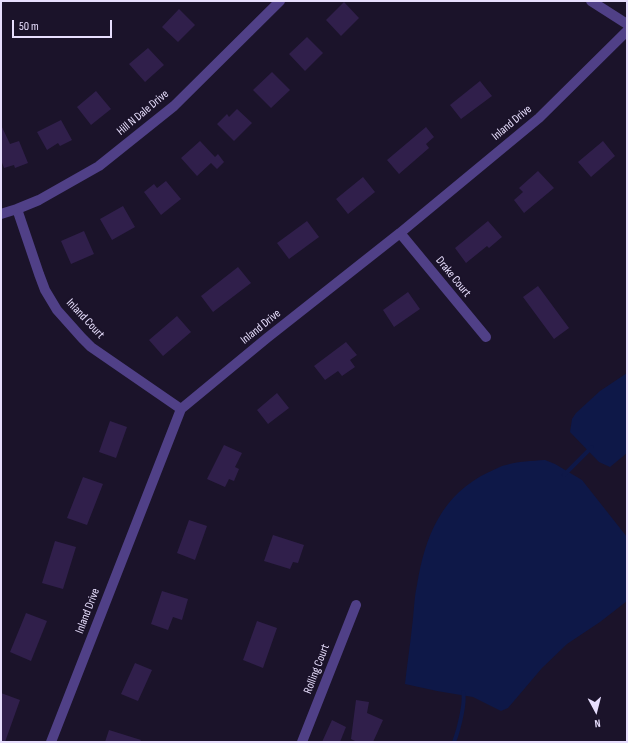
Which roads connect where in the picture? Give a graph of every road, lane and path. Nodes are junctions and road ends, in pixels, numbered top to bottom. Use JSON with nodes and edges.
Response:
{"nodes":[{"id":1,"x":280,"y":1,"type":"edge"},
{"id":2,"x":591,"y":1,"type":"edge"},
{"id":3,"x":627,"y":24,"type":"edge"},
{"id":4,"x":627,"y":31,"type":"edge"},
{"id":5,"x":18,"y":209,"type":"junction"},
{"id":6,"x":1,"y":214,"type":"edge"},
{"id":7,"x":400,"y":233,"type":"junction"},
{"id":8,"x":486,"y":337,"type":"dead end"},
{"id":9,"x":181,"y":409,"type":"junction"},
{"id":10,"x":356,"y":605,"type":"dead end"},
{"id":11,"x":51,"y":742,"type":"edge"},
{"id":12,"x":302,"y":742,"type":"edge"}],
"edges":[{"from":1,"to":5,"type":"street","name":"Hill N Dale Drive"},
{"from":2,"to":3,"type":"street"},
{"from":4,"to":7,"type":"street","name":"Inland Drive"},
{"from":5,"to":6,"type":"street","name":"Hill N Dale Drive"},
{"from":5,"to":9,"type":"street","name":"Inland Court"},
{"from":7,"to":8,"type":"street","name":"Drake Court"},
{"from":7,"to":9,"type":"street","name":"Inland Drive"},
{"from":9,"to":11,"type":"street","name":"Inland Drive"},
{"from":10,"to":12,"type":"street","name":"Rolling Court"}]}
